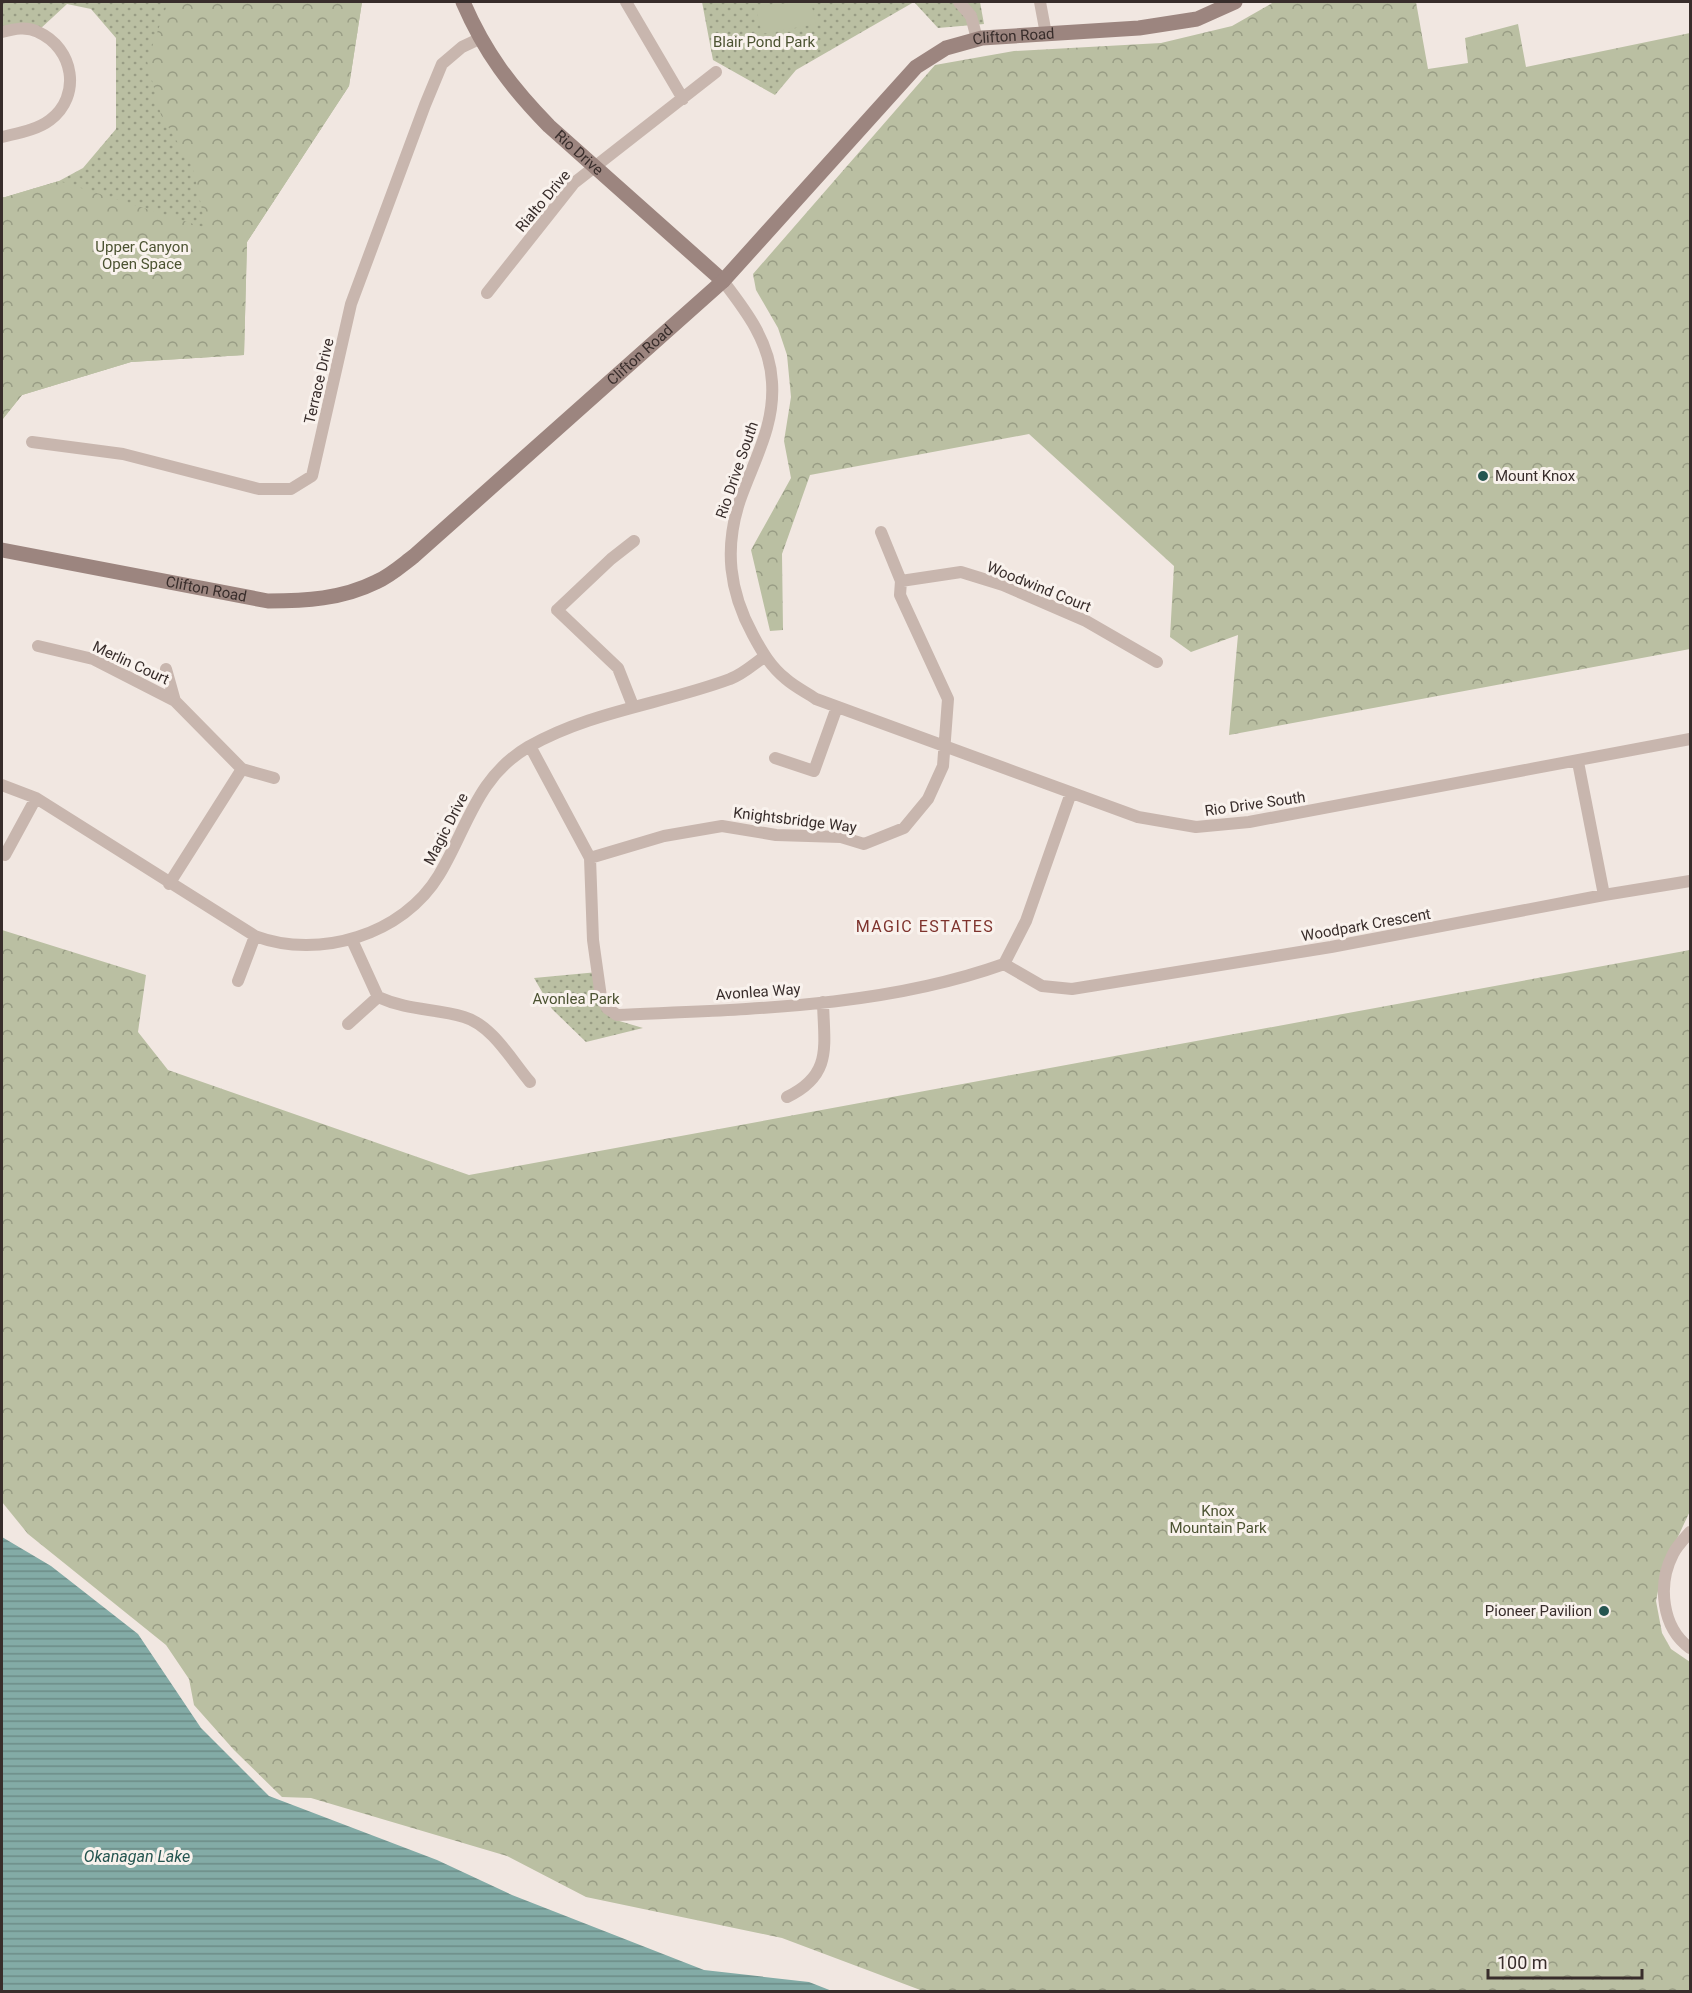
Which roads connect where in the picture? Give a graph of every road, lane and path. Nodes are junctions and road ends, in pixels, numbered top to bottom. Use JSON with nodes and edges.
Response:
{"nodes":[{"id":1,"x":463,"y":2,"type":"edge"},
{"id":2,"x":626,"y":2,"type":"edge"},
{"id":3,"x":959,"y":2,"type":"edge"},
{"id":4,"x":1040,"y":2,"type":"edge"},
{"id":5,"x":1235,"y":2,"type":"edge"},
{"id":6,"x":2,"y":32,"type":"edge"},
{"id":7,"x":1046,"y":34,"type":"junction"},
{"id":8,"x":479,"y":39,"type":"junction"},
{"id":9,"x":977,"y":39,"type":"junction"},
{"id":10,"x":716,"y":72,"type":"dead end"},
{"id":11,"x":683,"y":99,"type":"junction"},
{"id":12,"x":2,"y":137,"type":"edge"},
{"id":13,"x":594,"y":166,"type":"junction"},
{"id":14,"x":723,"y":281,"type":"junction"},
{"id":15,"x":487,"y":293,"type":"dead end"},
{"id":16,"x":32,"y":442,"type":"dead end"},
{"id":17,"x":881,"y":532,"type":"dead end"},
{"id":18,"x":634,"y":541,"type":"dead end"},
{"id":19,"x":2,"y":550,"type":"edge"},
{"id":20,"x":901,"y":581,"type":"junction"},
{"id":21,"x":38,"y":646,"type":"dead end"},
{"id":22,"x":764,"y":657,"type":"junction"},
{"id":23,"x":1157,"y":662,"type":"dead end"},
{"id":24,"x":166,"y":669,"type":"dead end"},
{"id":25,"x":175,"y":701,"type":"junction"},
{"id":26,"x":633,"y":706,"type":"junction"},
{"id":27,"x":837,"y":707,"type":"junction"},
{"id":28,"x":1690,"y":739,"type":"edge"},
{"id":29,"x":530,"y":746,"type":"junction"},
{"id":30,"x":946,"y":747,"type":"junction"},
{"id":31,"x":775,"y":758,"type":"dead end"},
{"id":32,"x":1578,"y":762,"type":"junction"},
{"id":33,"x":242,"y":769,"type":"junction"},
{"id":34,"x":274,"y":778,"type":"dead end"},
{"id":35,"x":2,"y":785,"type":"edge"},
{"id":36,"x":1071,"y":793,"type":"junction"},
{"id":37,"x":36,"y":798,"type":"junction"},
{"id":38,"x":5,"y":855,"type":"dead end"},
{"id":39,"x":590,"y":858,"type":"junction"},
{"id":40,"x":1690,"y":881,"type":"edge"},
{"id":41,"x":169,"y":884,"type":"junction"},
{"id":42,"x":1604,"y":895,"type":"junction"},
{"id":43,"x":255,"y":936,"type":"junction"},
{"id":44,"x":352,"y":940,"type":"junction"},
{"id":45,"x":1004,"y":964,"type":"junction"},
{"id":46,"x":238,"y":981,"type":"dead end"},
{"id":47,"x":378,"y":997,"type":"junction"},
{"id":48,"x":823,"y":1002,"type":"junction"},
{"id":49,"x":348,"y":1024,"type":"dead end"},
{"id":50,"x":530,"y":1082,"type":"dead end"},
{"id":51,"x":787,"y":1098,"type":"dead end"},
{"id":52,"x":1690,"y":1532,"type":"edge"},
{"id":53,"x":1690,"y":1648,"type":"edge"}],
"edges":[{"from":1,"to":8,"type":"street","name":"Rio Drive"},
{"from":2,"to":11,"type":"street"},
{"from":3,"to":9,"type":"street"},
{"from":4,"to":7,"type":"street"},
{"from":5,"to":7,"type":"street","name":"Clifton Road"},
{"from":6,"to":12,"type":"street"},
{"from":7,"to":9,"type":"street","name":"Clifton Road"},
{"from":8,"to":13,"type":"street","name":"Rio Drive"},
{"from":8,"to":16,"type":"street","name":"Terrace Drive"},
{"from":9,"to":14,"type":"street","name":"Clifton Road"},
{"from":10,"to":11,"type":"street","name":"Rialto Drive"},
{"from":11,"to":13,"type":"street","name":"Rialto Drive"},
{"from":13,"to":14,"type":"street","name":"Rio Drive"},
{"from":13,"to":15,"type":"street","name":"Rialto Drive"},
{"from":14,"to":19,"type":"street","name":"Clifton Road"},
{"from":14,"to":22,"type":"street","name":"Rio Drive South"},
{"from":17,"to":20,"type":"street","name":"Knightsbridge Way"},
{"from":18,"to":26,"type":"street"},
{"from":20,"to":23,"type":"street","name":"Woodwind Court"},
{"from":20,"to":30,"type":"street","name":"Knightsbridge Way"},
{"from":21,"to":25,"type":"street","name":"Merlin Court"},
{"from":22,"to":26,"type":"street","name":"Magic Drive"},
{"from":22,"to":27,"type":"street","name":"Rio Drive South"},
{"from":24,"to":25,"type":"street","name":"Merlin Court"},
{"from":25,"to":33,"type":"street","name":"Merlin Court"},
{"from":26,"to":29,"type":"street","name":"Magic Drive"},
{"from":27,"to":30,"type":"street","name":"Rio Drive South"},
{"from":27,"to":31,"type":"street"},
{"from":28,"to":32,"type":"street","name":"Rio Drive South"},
{"from":29,"to":39,"type":"street","name":"Avonlea Way"},
{"from":29,"to":44,"type":"street","name":"Magic Drive"},
{"from":30,"to":36,"type":"street","name":"Rio Drive South"},
{"from":30,"to":39,"type":"street","name":"Knightsbridge Way"},
{"from":32,"to":36,"type":"street","name":"Rio Drive South"},
{"from":32,"to":42,"type":"street"},
{"from":33,"to":34,"type":"street","name":"Merlin Court"},
{"from":33,"to":41,"type":"street"},
{"from":35,"to":37,"type":"street","name":"Magic Drive"},
{"from":36,"to":45,"type":"street"},
{"from":37,"to":38,"type":"street"},
{"from":37,"to":41,"type":"street","name":"Magic Drive"},
{"from":39,"to":48,"type":"street","name":"Avonlea Way"},
{"from":40,"to":42,"type":"street","name":"Woodpark Crescent"},
{"from":41,"to":43,"type":"street","name":"Magic Drive"},
{"from":42,"to":45,"type":"street","name":"Woodpark Crescent"},
{"from":43,"to":44,"type":"street","name":"Magic Drive"},
{"from":43,"to":46,"type":"street"},
{"from":44,"to":47,"type":"street"},
{"from":45,"to":48,"type":"street","name":"Avonlea Way"},
{"from":47,"to":49,"type":"street"},
{"from":47,"to":50,"type":"street"},
{"from":48,"to":51,"type":"street"},
{"from":52,"to":53,"type":"street"}]}
